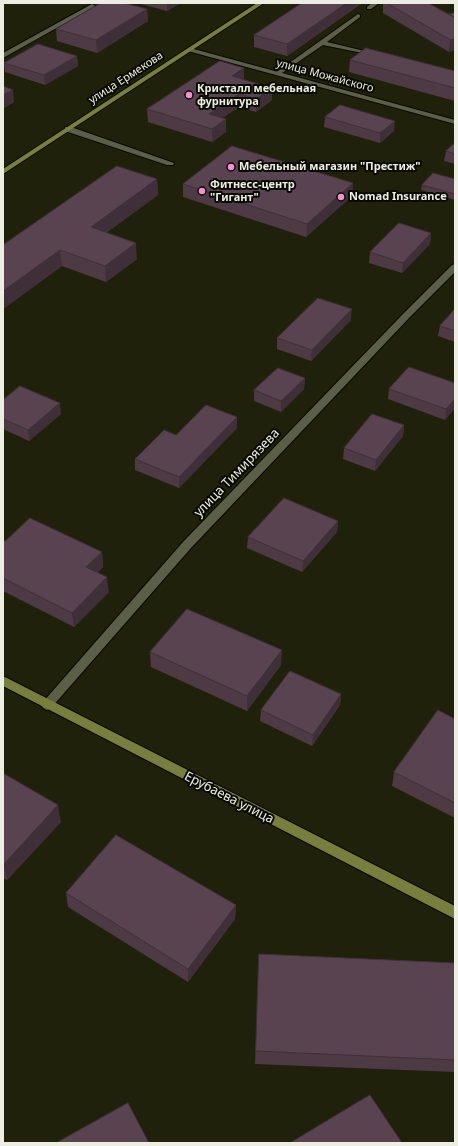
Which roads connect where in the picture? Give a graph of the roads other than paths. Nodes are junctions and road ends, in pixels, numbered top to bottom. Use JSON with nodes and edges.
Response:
{"nodes":[{"id":1,"x":82,"y":3,"type":"edge"},
{"id":2,"x":261,"y":3,"type":"edge"},
{"id":3,"x":376,"y":3,"type":"edge"},
{"id":4,"x":369,"y":8,"type":"dead end"},
{"id":5,"x":358,"y":16,"type":"dead end"},
{"id":6,"x":322,"y":42,"type":"junction"},
{"id":7,"x":190,"y":50,"type":"junction"},
{"id":8,"x":3,"y":56,"type":"edge"},
{"id":9,"x":381,"y":56,"type":"edge"},
{"id":10,"x":277,"y":74,"type":"junction"},
{"id":11,"x":455,"y":122,"type":"edge"},
{"id":12,"x":68,"y":129,"type":"junction"},
{"id":13,"x":170,"y":163,"type":"dead end"},
{"id":14,"x":3,"y":172,"type":"edge"},
{"id":15,"x":455,"y":267,"type":"edge"},
{"id":16,"x":3,"y":681,"type":"edge"},
{"id":17,"x":47,"y":705,"type":"junction"},
{"id":18,"x":455,"y":913,"type":"edge"}],
"edges":[{"from":1,"to":8,"type":"street"},
{"from":2,"to":7,"type":"main road","name":"улица Ермекова"},
{"from":3,"to":4,"type":"street"},
{"from":5,"to":6,"type":"street"},
{"from":6,"to":9,"type":"street"},
{"from":6,"to":10,"type":"street"},
{"from":7,"to":10,"type":"street","name":"улица Можайского"},
{"from":7,"to":12,"type":"main road","name":"улица Ермекова"},
{"from":10,"to":11,"type":"street","name":"улица Можайского"},
{"from":12,"to":13,"type":"street"},
{"from":12,"to":14,"type":"main road","name":"улица Ермекова"},
{"from":15,"to":17,"type":"street","name":"улица Тимирязева"},
{"from":16,"to":17,"type":"main road","name":"Ерубаева улица"},
{"from":17,"to":18,"type":"main road","name":"Ерубаева улица"}]}
